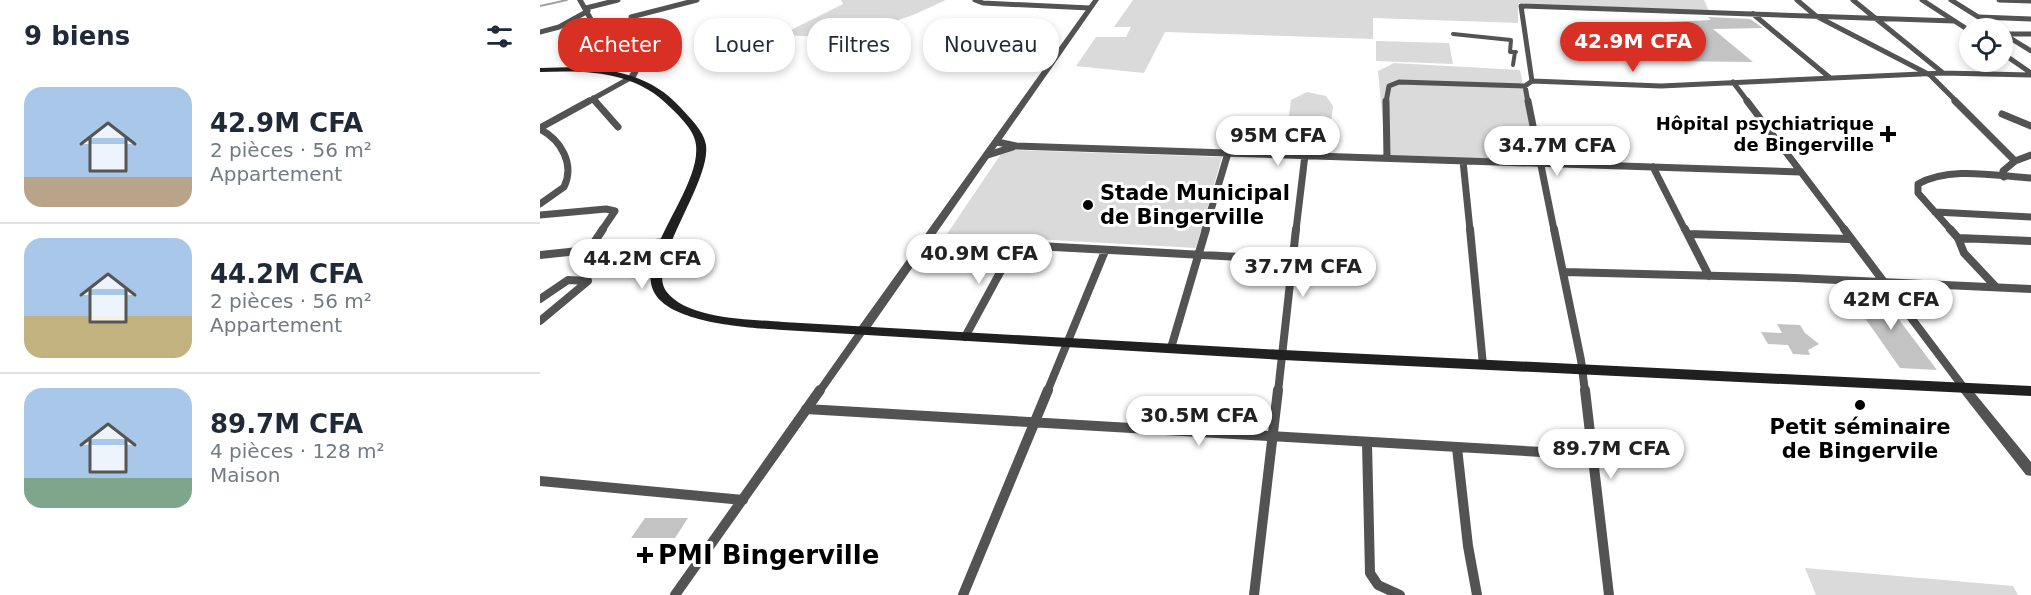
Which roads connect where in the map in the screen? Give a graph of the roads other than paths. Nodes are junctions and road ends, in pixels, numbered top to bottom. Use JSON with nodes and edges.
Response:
{"nodes":[{"id":1,"x":580,"y":0,"type":"edge"},
{"id":2,"x":618,"y":0,"type":"edge"},
{"id":3,"x":697,"y":0,"type":"edge"},
{"id":4,"x":975,"y":0,"type":"edge"},
{"id":5,"x":1096,"y":0,"type":"edge"},
{"id":6,"x":1797,"y":0,"type":"edge"},
{"id":7,"x":1853,"y":0,"type":"edge"},
{"id":8,"x":1922,"y":0,"type":"edge"},
{"id":9,"x":1951,"y":0,"type":"edge"},
{"id":10,"x":1999,"y":0,"type":"edge"},
{"id":11,"x":2031,"y":1,"type":"edge"},
{"id":12,"x":1011,"y":2,"type":"edge"},
{"id":13,"x":1032,"y":2,"type":"edge"},
{"id":14,"x":1090,"y":8,"type":"junction"},
{"id":15,"x":587,"y":9,"type":"junction"},
{"id":16,"x":1754,"y":14,"type":"junction"},
{"id":17,"x":1815,"y":16,"type":"junction"},
{"id":18,"x":631,"y":17,"type":"dead end"},
{"id":19,"x":1978,"y":17,"type":"joint"},
{"id":20,"x":591,"y":18,"type":"edge"},
{"id":21,"x":1876,"y":18,"type":"junction"},
{"id":22,"x":2031,"y":19,"type":"edge"},
{"id":23,"x":1954,"y":21,"type":"junction"},
{"id":24,"x":1959,"y":24,"type":"edge"},
{"id":25,"x":540,"y":32,"type":"edge"},
{"id":26,"x":2013,"y":33,"type":"edge"},
{"id":27,"x":1453,"y":34,"type":"dead end"},
{"id":28,"x":2031,"y":34,"type":"edge"},
{"id":29,"x":2013,"y":39,"type":"edge"},
{"id":30,"x":2031,"y":51,"type":"edge"},
{"id":31,"x":2013,"y":61,"type":"edge"},
{"id":32,"x":1513,"y":65,"type":"dead end"},
{"id":33,"x":540,"y":70,"type":"edge"},
{"id":34,"x":635,"y":72,"type":"edge"},
{"id":35,"x":1943,"y":73,"type":"junction"},
{"id":36,"x":2031,"y":74,"type":"edge"},
{"id":37,"x":1930,"y":75,"type":"junction"},
{"id":38,"x":632,"y":77,"type":"junction"},
{"id":39,"x":1829,"y":77,"type":"junction"},
{"id":40,"x":1532,"y":81,"type":"junction"},
{"id":41,"x":1733,"y":82,"type":"junction"},
{"id":42,"x":1525,"y":86,"type":"junction"},
{"id":43,"x":593,"y":98,"type":"junction"},
{"id":44,"x":2002,"y":114,"type":"dead end"},
{"id":45,"x":2031,"y":126,"type":"edge"},
{"id":46,"x":540,"y":128,"type":"edge"},
{"id":47,"x":618,"y":128,"type":"dead end"},
{"id":48,"x":997,"y":142,"type":"junction"},
{"id":49,"x":1016,"y":146,"type":"junction"},
{"id":50,"x":1228,"y":153,"type":"junction"},
{"id":51,"x":988,"y":154,"type":"junction"},
{"id":52,"x":1305,"y":155,"type":"junction"},
{"id":53,"x":2031,"y":155,"type":"edge"},
{"id":54,"x":1388,"y":158,"type":"junction"},
{"id":55,"x":1463,"y":161,"type":"junction"},
{"id":56,"x":2015,"y":161,"type":"junction"},
{"id":57,"x":1541,"y":163,"type":"junction"},
{"id":58,"x":1653,"y":167,"type":"junction"},
{"id":59,"x":1800,"y":172,"type":"junction"},
{"id":60,"x":2004,"y":177,"type":"junction"},
{"id":61,"x":2031,"y":178,"type":"edge"},
{"id":62,"x":540,"y":204,"type":"edge"},
{"id":63,"x":1935,"y":212,"type":"junction"},
{"id":64,"x":540,"y":215,"type":"edge"},
{"id":65,"x":2031,"y":217,"type":"edge"},
{"id":66,"x":1689,"y":234,"type":"junction"},
{"id":67,"x":1958,"y":238,"type":"junction"},
{"id":68,"x":1849,"y":239,"type":"junction"},
{"id":69,"x":926,"y":240,"type":"junction"},
{"id":70,"x":2031,"y":241,"type":"edge"},
{"id":71,"x":665,"y":242,"type":"junction"},
{"id":72,"x":1015,"y":246,"type":"junction"},
{"id":73,"x":589,"y":250,"type":"junction"},
{"id":74,"x":1105,"y":251,"type":"junction"},
{"id":75,"x":540,"y":255,"type":"edge"},
{"id":76,"x":1199,"y":255,"type":"junction"},
{"id":77,"x":1295,"y":260,"type":"junction"},
{"id":78,"x":1564,"y":272,"type":"junction"},
{"id":79,"x":1709,"y":276,"type":"junction"},
{"id":80,"x":1881,"y":282,"type":"junction"},
{"id":81,"x":1996,"y":287,"type":"junction"},
{"id":82,"x":2029,"y":290,"type":"edge"},
{"id":83,"x":540,"y":299,"type":"edge"},
{"id":84,"x":540,"y":321,"type":"edge"},
{"id":85,"x":862,"y":331,"type":"junction"},
{"id":86,"x":964,"y":337,"type":"junction"},
{"id":87,"x":1067,"y":342,"type":"junction"},
{"id":88,"x":1171,"y":348,"type":"junction"},
{"id":89,"x":1283,"y":355,"type":"junction"},
{"id":90,"x":1483,"y":365,"type":"junction"},
{"id":91,"x":1582,"y":370,"type":"junction"},
{"id":92,"x":1964,"y":388,"type":"junction"},
{"id":93,"x":2031,"y":391,"type":"edge"},
{"id":94,"x":806,"y":409,"type":"junction"},
{"id":95,"x":1034,"y":422,"type":"junction"},
{"id":96,"x":1274,"y":438,"type":"junction"},
{"id":97,"x":1367,"y":443,"type":"junction"},
{"id":98,"x":1457,"y":448,"type":"junction"},
{"id":99,"x":1594,"y":455,"type":"junction"},
{"id":100,"x":2031,"y":471,"type":"edge"},
{"id":101,"x":540,"y":481,"type":"edge"},
{"id":102,"x":743,"y":500,"type":"junction"},
{"id":103,"x":675,"y":595,"type":"edge"},
{"id":104,"x":963,"y":595,"type":"edge"},
{"id":105,"x":1254,"y":595,"type":"edge"},
{"id":106,"x":1400,"y":595,"type":"edge"},
{"id":107,"x":1477,"y":595,"type":"edge"},
{"id":108,"x":1609,"y":595,"type":"edge"}],
"edges":[{"from":1,"to":15,"type":"street"},
{"from":2,"to":15,"type":"street"},
{"from":3,"to":18,"type":"street"},
{"from":4,"to":12,"type":"street"},
{"from":5,"to":14,"type":"street"},
{"from":6,"to":17,"type":"street"},
{"from":7,"to":21,"type":"street"},
{"from":8,"to":23,"type":"street"},
{"from":9,"to":19,"type":"street"},
{"from":10,"to":11,"type":"street"},
{"from":12,"to":13,"type":"street"},
{"from":13,"to":14,"type":"street"},
{"from":14,"to":48,"type":"street"},
{"from":15,"to":20,"type":"street"},
{"from":15,"to":25,"type":"street"},
{"from":16,"to":17,"type":"street"},
{"from":16,"to":39,"type":"street"},
{"from":16,"to":40,"type":"street"},
{"from":17,"to":21,"type":"street"},
{"from":17,"to":37,"type":"street"},
{"from":19,"to":22,"type":"street"},
{"from":21,"to":23,"type":"street"},
{"from":21,"to":35,"type":"street"},
{"from":23,"to":24,"type":"street"},
{"from":26,"to":28,"type":"street"},
{"from":27,"to":32,"type":"street"},
{"from":29,"to":30,"type":"street"},
{"from":31,"to":36,"type":"street"},
{"from":33,"to":38,"type":"main road"},
{"from":34,"to":38,"type":"street"},
{"from":35,"to":36,"type":"street"},
{"from":35,"to":37,"type":"street"},
{"from":37,"to":39,"type":"street"},
{"from":37,"to":56,"type":"street"},
{"from":38,"to":43,"type":"street"},
{"from":38,"to":71,"type":"main road"},
{"from":39,"to":41,"type":"street"},
{"from":40,"to":41,"type":"street"},
{"from":40,"to":42,"type":"street"},
{"from":41,"to":59,"type":"street"},
{"from":42,"to":54,"type":"street"},
{"from":42,"to":57,"type":"street"},
{"from":43,"to":46,"type":"street"},
{"from":43,"to":47,"type":"street"},
{"from":44,"to":45,"type":"street"},
{"from":46,"to":62,"type":"street"},
{"from":48,"to":49,"type":"street"},
{"from":48,"to":51,"type":"street"},
{"from":49,"to":50,"type":"street"},
{"from":49,"to":51,"type":"street"},
{"from":50,"to":52,"type":"street"},
{"from":50,"to":76,"type":"street"},
{"from":51,"to":69,"type":"street"},
{"from":52,"to":54,"type":"street"},
{"from":52,"to":77,"type":"street"},
{"from":53,"to":56,"type":"street"},
{"from":54,"to":55,"type":"street"},
{"from":55,"to":57,"type":"street"},
{"from":55,"to":90,"type":"street"},
{"from":56,"to":60,"type":"street"},
{"from":57,"to":58,"type":"street"},
{"from":57,"to":78,"type":"street"},
{"from":58,"to":59,"type":"street"},
{"from":58,"to":66,"type":"street"},
{"from":59,"to":68,"type":"street"},
{"from":60,"to":61,"type":"street"},
{"from":60,"to":63,"type":"street"},
{"from":63,"to":65,"type":"street"},
{"from":63,"to":67,"type":"street"},
{"from":64,"to":73,"type":"street"},
{"from":66,"to":68,"type":"street"},
{"from":66,"to":79,"type":"street"},
{"from":67,"to":70,"type":"street"},
{"from":67,"to":81,"type":"street"},
{"from":68,"to":80,"type":"street"},
{"from":69,"to":72,"type":"street"},
{"from":69,"to":85,"type":"street"},
{"from":71,"to":73,"type":"street"},
{"from":71,"to":85,"type":"main road"},
{"from":72,"to":74,"type":"street"},
{"from":72,"to":86,"type":"street"},
{"from":73,"to":75,"type":"street"},
{"from":74,"to":76,"type":"street"},
{"from":74,"to":87,"type":"street"},
{"from":76,"to":77,"type":"street"},
{"from":76,"to":88,"type":"street"},
{"from":77,"to":89,"type":"street"},
{"from":78,"to":79,"type":"street"},
{"from":78,"to":91,"type":"street"},
{"from":79,"to":80,"type":"street"},
{"from":80,"to":81,"type":"street"},
{"from":80,"to":92,"type":"street"},
{"from":81,"to":82,"type":"street"},
{"from":83,"to":84,"type":"street"},
{"from":85,"to":86,"type":"main road"},
{"from":85,"to":94,"type":"street"},
{"from":86,"to":87,"type":"main road"},
{"from":87,"to":88,"type":"main road"},
{"from":87,"to":95,"type":"street"},
{"from":88,"to":89,"type":"main road"},
{"from":89,"to":90,"type":"main road"},
{"from":89,"to":96,"type":"street"},
{"from":90,"to":91,"type":"main road"},
{"from":91,"to":92,"type":"main road"},
{"from":91,"to":99,"type":"street"},
{"from":92,"to":93,"type":"main road"},
{"from":92,"to":100,"type":"street"},
{"from":94,"to":95,"type":"street"},
{"from":94,"to":102,"type":"street"},
{"from":95,"to":96,"type":"street"},
{"from":95,"to":104,"type":"street"},
{"from":96,"to":97,"type":"street"},
{"from":96,"to":105,"type":"street"},
{"from":97,"to":98,"type":"street"},
{"from":97,"to":106,"type":"street"},
{"from":98,"to":99,"type":"street"},
{"from":98,"to":107,"type":"street"},
{"from":99,"to":108,"type":"street"},
{"from":101,"to":102,"type":"street"},
{"from":102,"to":103,"type":"street"}]}
